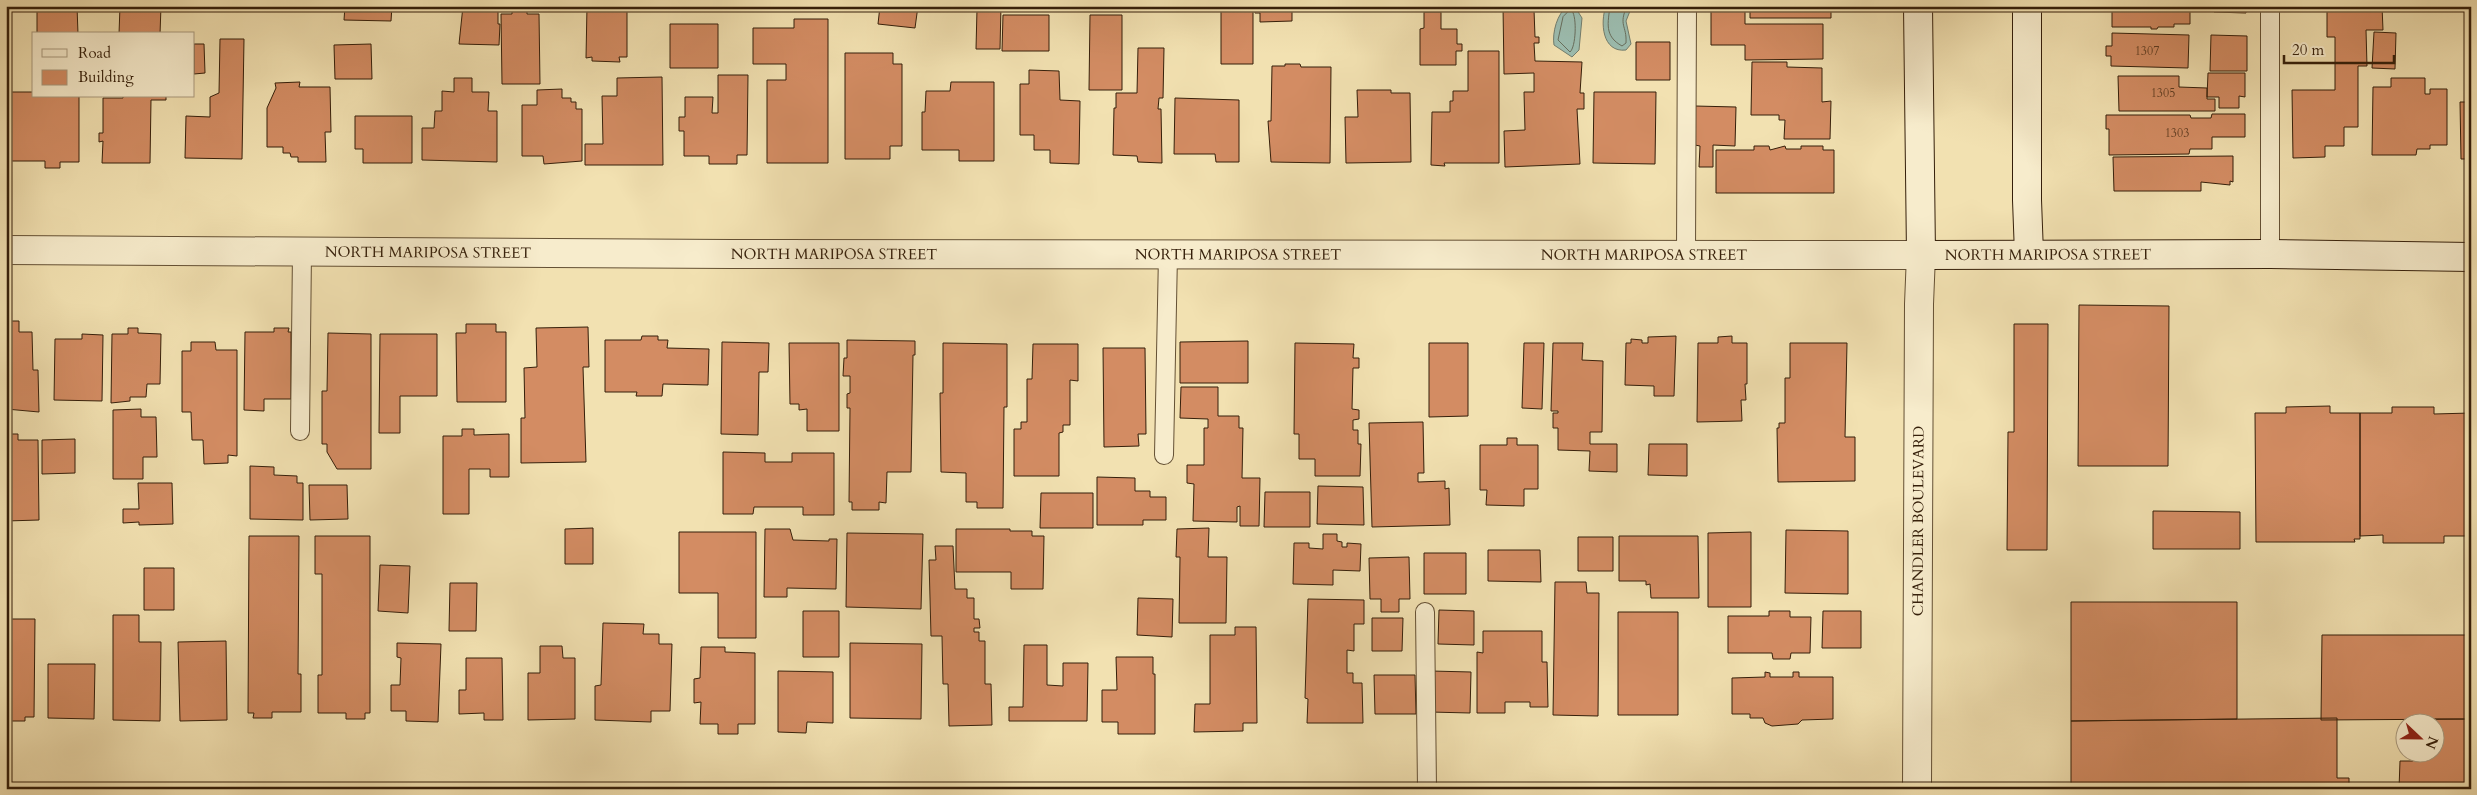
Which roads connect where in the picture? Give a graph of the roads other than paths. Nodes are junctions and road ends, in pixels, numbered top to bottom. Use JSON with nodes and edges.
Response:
{"nodes":[{"id":1,"x":1687,"y":6,"type":"edge"},
{"id":2,"x":1918,"y":6,"type":"edge"},
{"id":3,"x":2028,"y":6,"type":"edge"},
{"id":4,"x":2270,"y":6,"type":"edge"},
{"id":5,"x":6,"y":250,"type":"edge"},
{"id":6,"x":302,"y":251,"type":"junction"},
{"id":7,"x":1686,"y":253,"type":"junction"},
{"id":8,"x":1168,"y":254,"type":"junction"},
{"id":9,"x":2029,"y":254,"type":"junction"},
{"id":10,"x":2270,"y":254,"type":"junction"},
{"id":11,"x":1921,"y":255,"type":"junction"},
{"id":12,"x":2471,"y":257,"type":"edge"},
{"id":13,"x":300,"y":431,"type":"dead end"},
{"id":14,"x":1164,"y":455,"type":"dead end"},
{"id":15,"x":1425,"y":612,"type":"dead end"},
{"id":16,"x":1427,"y":789,"type":"edge"},
{"id":17,"x":1917,"y":789,"type":"edge"}],
"edges":[{"from":1,"to":7,"type":"lane"},
{"from":2,"to":11,"type":"street","name":"CHANDLER BOULEVARD"},
{"from":3,"to":9,"type":"street"},
{"from":4,"to":10,"type":"lane"},
{"from":5,"to":6,"type":"street","name":"NORTH MARIPOSA STREET"},
{"from":6,"to":8,"type":"street","name":"NORTH MARIPOSA STREET"},
{"from":6,"to":13,"type":"lane"},
{"from":7,"to":8,"type":"street","name":"NORTH MARIPOSA STREET"},
{"from":7,"to":11,"type":"street","name":"NORTH MARIPOSA STREET"},
{"from":8,"to":14,"type":"lane"},
{"from":9,"to":10,"type":"street","name":"NORTH MARIPOSA STREET"},
{"from":9,"to":11,"type":"street","name":"NORTH MARIPOSA STREET"},
{"from":10,"to":12,"type":"street","name":"NORTH MARIPOSA STREET"},
{"from":11,"to":17,"type":"street","name":"CHANDLER BOULEVARD"},
{"from":15,"to":16,"type":"lane"}]}
